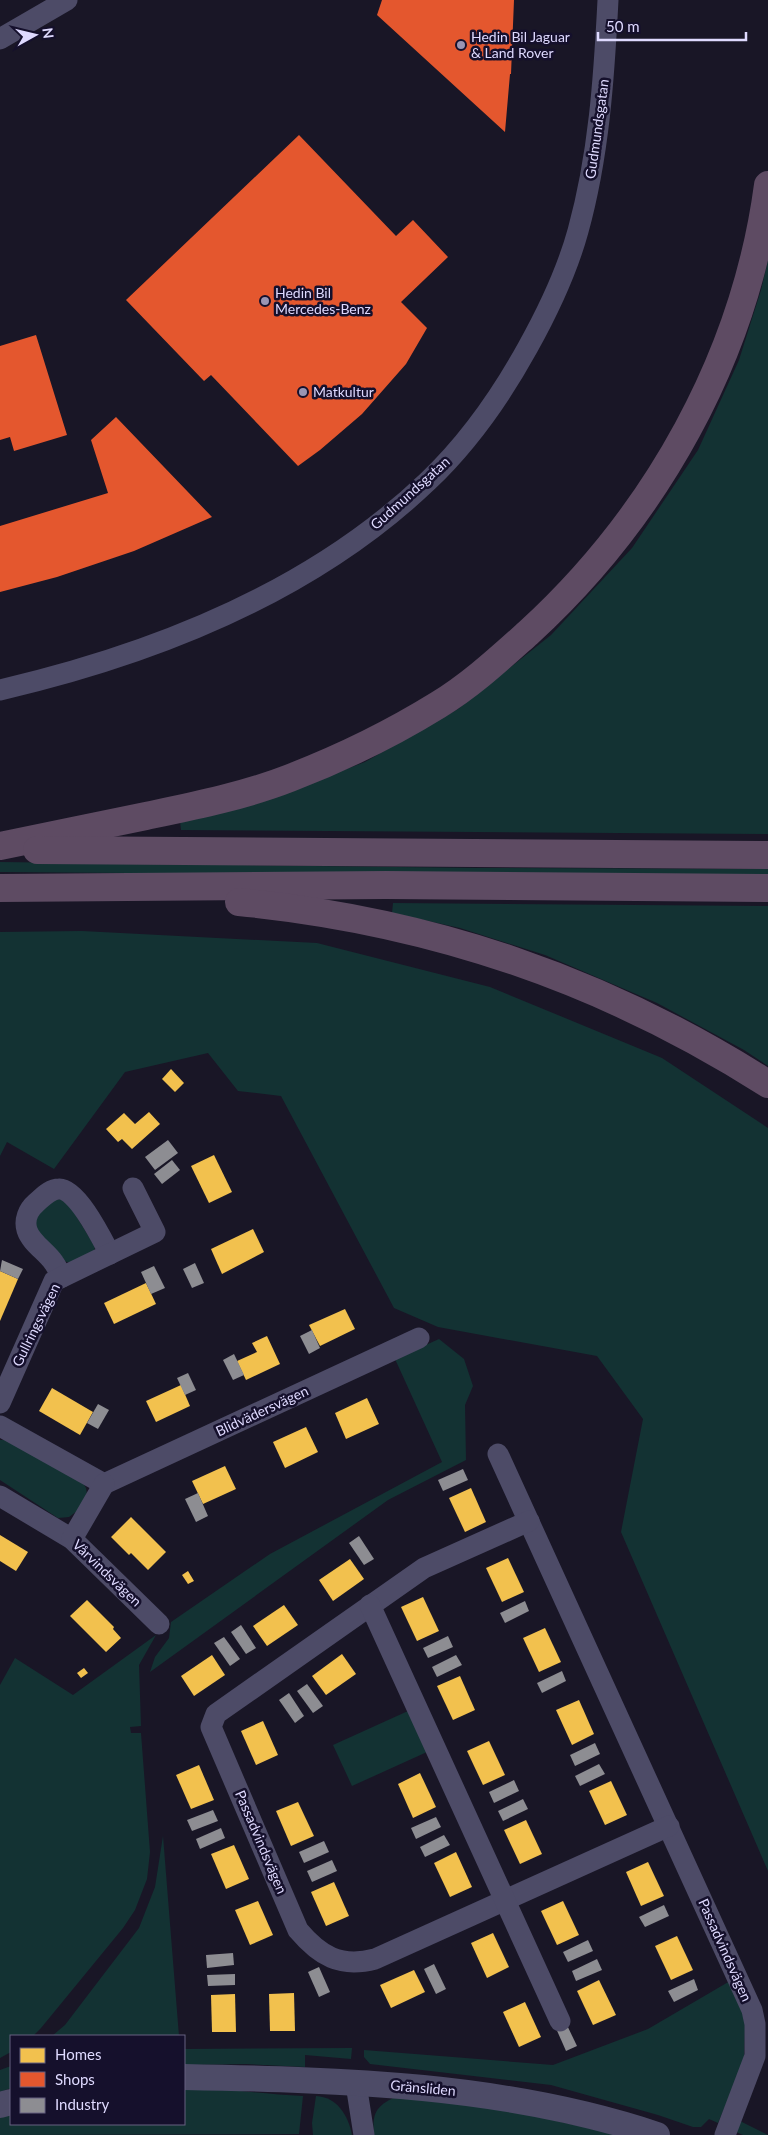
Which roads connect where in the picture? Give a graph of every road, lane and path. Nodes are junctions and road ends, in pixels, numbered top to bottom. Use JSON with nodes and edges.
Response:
{"nodes":[{"id":1,"x":67,"y":0,"type":"edge"},
{"id":2,"x":608,"y":0,"type":"edge"},
{"id":3,"x":0,"y":39,"type":"edge"},
{"id":4,"x":768,"y":185,"type":"edge"},
{"id":5,"x":0,"y":690,"type":"edge"},
{"id":6,"x":0,"y":848,"type":"edge"},
{"id":7,"x":768,"y":855,"type":"edge"},
{"id":8,"x":0,"y":888,"type":"edge"},
{"id":9,"x":98,"y":888,"type":"junction"},
{"id":10,"x":768,"y":888,"type":"edge"},
{"id":11,"x":768,"y":1084,"type":"edge"},
{"id":12,"x":133,"y":1188,"type":"dead end"},
{"id":13,"x":110,"y":1254,"type":"junction"},
{"id":14,"x":62,"y":1277,"type":"junction"},
{"id":15,"x":419,"y":1338,"type":"dead end"},
{"id":16,"x":0,"y":1403,"type":"edge"},
{"id":17,"x":0,"y":1426,"type":"edge"},
{"id":18,"x":498,"y":1454,"type":"dead end"},
{"id":19,"x":104,"y":1484,"type":"junction"},
{"id":20,"x":0,"y":1496,"type":"edge"},
{"id":21,"x":529,"y":1521,"type":"junction"},
{"id":22,"x":72,"y":1539,"type":"junction"},
{"id":23,"x":370,"y":1605,"type":"junction"},
{"id":24,"x":159,"y":1624,"type":"dead end"},
{"id":25,"x":669,"y":1826,"type":"junction"},
{"id":26,"x":506,"y":1901,"type":"junction"},
{"id":27,"x":560,"y":2020,"type":"dead end"},
{"id":28,"x":185,"y":2077,"type":"edge"},
{"id":29,"x":356,"y":2084,"type":"junction"},
{"id":30,"x":364,"y":2135,"type":"edge"},
{"id":31,"x":657,"y":2135,"type":"edge"},
{"id":32,"x":725,"y":2135,"type":"edge"}],
"edges":[{"from":1,"to":3,"type":"street"},
{"from":2,"to":5,"type":"street","name":"Gudmundsgatan"},
{"from":4,"to":6,"type":"highway"},
{"from":6,"to":7,"type":"highway"},
{"from":8,"to":9,"type":"highway"},
{"from":9,"to":10,"type":"highway"},
{"from":9,"to":11,"type":"highway"},
{"from":12,"to":13,"type":"street","name":"Gullringsvägen"},
{"from":13,"to":14,"type":"street","name":"Gullringsvägen"},
{"from":13,"to":14,"type":"street","name":"Gullringsvägen"},
{"from":14,"to":16,"type":"street","name":"Gullringsvägen"},
{"from":15,"to":19,"type":"street","name":"Blidvädersvägen"},
{"from":17,"to":19,"type":"street"},
{"from":18,"to":21,"type":"street","name":"Passadvindsvägen"},
{"from":19,"to":22,"type":"street"},
{"from":20,"to":22,"type":"street","name":"Vårvindsvägen"},
{"from":21,"to":23,"type":"street","name":"Passadvindsvägen"},
{"from":21,"to":25,"type":"street","name":"Passadvindsvägen"},
{"from":22,"to":24,"type":"street","name":"Vårvindsvägen"},
{"from":23,"to":26,"type":"street"},
{"from":23,"to":26,"type":"street","name":"Passadvindsvägen"},
{"from":25,"to":26,"type":"street","name":"Passadvindsvägen"},
{"from":25,"to":32,"type":"street","name":"Passadvindsvägen"},
{"from":26,"to":27,"type":"street"},
{"from":28,"to":29,"type":"street","name":"Gränsliden"},
{"from":29,"to":30,"type":"street"},
{"from":29,"to":31,"type":"street","name":"Gränsliden"}]}
